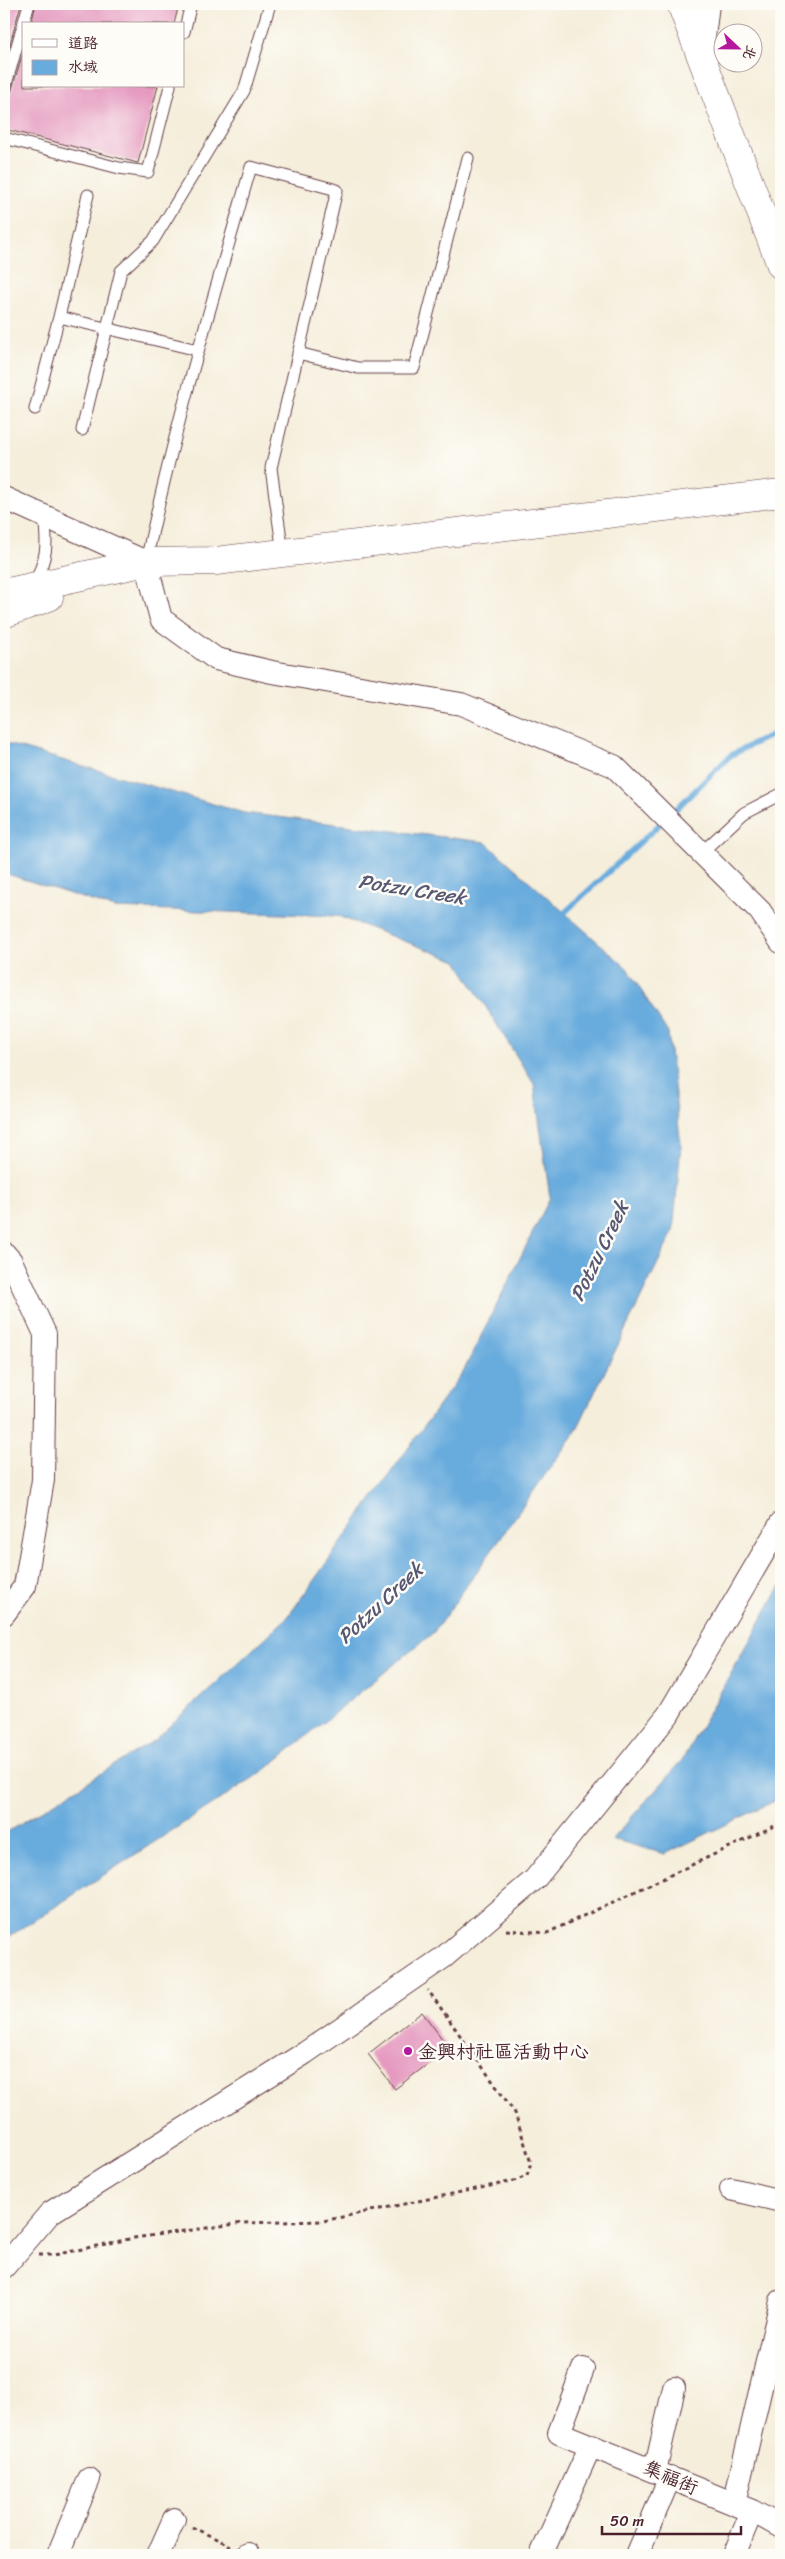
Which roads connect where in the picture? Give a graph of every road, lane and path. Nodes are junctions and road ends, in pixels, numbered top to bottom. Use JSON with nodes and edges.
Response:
{"nodes":[{"id":1,"x":29,"y":4,"type":"edge"},
{"id":2,"x":191,"y":4,"type":"edge"},
{"id":3,"x":270,"y":4,"type":"edge"},
{"id":4,"x":681,"y":4,"type":"edge"},
{"id":5,"x":708,"y":4,"type":"edge"},
{"id":6,"x":24,"y":22,"type":"edge"},
{"id":7,"x":22,"y":28,"type":"edge"},
{"id":8,"x":185,"y":28,"type":"edge"},
{"id":9,"x":702,"y":54,"type":"junction"},
{"id":10,"x":169,"y":88,"type":"edge"},
{"id":11,"x":4,"y":91,"type":"edge"},
{"id":12,"x":4,"y":138,"type":"edge"},
{"id":13,"x":468,"y":158,"type":"dead end"},
{"id":14,"x":88,"y":195,"type":"dead end"},
{"id":15,"x":781,"y":265,"type":"edge"},
{"id":16,"x":59,"y":317,"type":"junction"},
{"id":17,"x":108,"y":328,"type":"junction"},
{"id":18,"x":198,"y":350,"type":"junction"},
{"id":19,"x":298,"y":353,"type":"junction"},
{"id":20,"x":35,"y":409,"type":"dead end"},
{"id":21,"x":82,"y":430,"type":"dead end"},
{"id":22,"x":781,"y":493,"type":"edge"},
{"id":23,"x":4,"y":498,"type":"edge"},
{"id":24,"x":44,"y":514,"type":"junction"},
{"id":25,"x":283,"y":553,"type":"junction"},
{"id":26,"x":146,"y":562,"type":"junction"},
{"id":27,"x":13,"y":599,"type":"edge"},
{"id":28,"x":781,"y":794,"type":"edge"},
{"id":29,"x":701,"y":853,"type":"junction"},
{"id":30,"x":781,"y":942,"type":"edge"},
{"id":31,"x":4,"y":1253,"type":"edge"},
{"id":32,"x":781,"y":1523,"type":"edge"},
{"id":33,"x":4,"y":1614,"type":"edge"},
{"id":34,"x":781,"y":1823,"type":"edge"},
{"id":35,"x":479,"y":1928,"type":"junction"},
{"id":36,"x":418,"y":1975,"type":"junction"},
{"id":37,"x":731,"y":2189,"type":"dead end"},
{"id":38,"x":781,"y":2201,"type":"edge"},
{"id":39,"x":9,"y":2261,"type":"edge"},
{"id":40,"x":781,"y":2301,"type":"edge"},
{"id":41,"x":583,"y":2369,"type":"dead end"},
{"id":42,"x":674,"y":2388,"type":"dead end"},
{"id":43,"x":591,"y":2444,"type":"junction"},
{"id":44,"x":663,"y":2474,"type":"junction"},
{"id":45,"x":89,"y":2479,"type":"dead end"},
{"id":46,"x":743,"y":2507,"type":"junction"},
{"id":47,"x":174,"y":2519,"type":"joint"},
{"id":48,"x":781,"y":2527,"type":"edge"},
{"id":49,"x":58,"y":2555,"type":"edge"},
{"id":50,"x":158,"y":2555,"type":"edge"},
{"id":51,"x":248,"y":2555,"type":"edge"},
{"id":52,"x":541,"y":2555,"type":"edge"},
{"id":53,"x":637,"y":2555,"type":"edge"},
{"id":54,"x":734,"y":2555,"type":"edge"}],
"edges":[{"from":1,"to":6,"type":"lane"},
{"from":2,"to":8,"type":"lane"},
{"from":3,"to":17,"type":"lane"},
{"from":4,"to":9,"type":"street"},
{"from":5,"to":9,"type":"street"},
{"from":7,"to":11,"type":"lane"},
{"from":9,"to":15,"type":"street"},
{"from":10,"to":12,"type":"lane"},
{"from":13,"to":19,"type":"lane"},
{"from":14,"to":16,"type":"lane"},
{"from":16,"to":17,"type":"lane"},
{"from":16,"to":20,"type":"lane"},
{"from":17,"to":18,"type":"lane"},
{"from":17,"to":21,"type":"lane"},
{"from":18,"to":19,"type":"lane"},
{"from":18,"to":26,"type":"lane"},
{"from":19,"to":25,"type":"lane"},
{"from":22,"to":25,"type":"street"},
{"from":23,"to":24,"type":"street"},
{"from":24,"to":26,"type":"street"},
{"from":24,"to":27,"type":"lane"},
{"from":25,"to":26,"type":"street"},
{"from":26,"to":27,"type":"street"},
{"from":26,"to":29,"type":"street"},
{"from":28,"to":29,"type":"lane"},
{"from":29,"to":30,"type":"street"},
{"from":31,"to":33,"type":"street"},
{"from":32,"to":35,"type":"street"},
{"from":34,"to":35,"type":"path"},
{"from":35,"to":36,"type":"street"},
{"from":36,"to":39,"type":"street"},
{"from":36,"to":39,"type":"path"},
{"from":37,"to":38,"type":"street"},
{"from":40,"to":46,"type":"street"},
{"from":41,"to":43,"type":"street","name":"集福街"},
{"from":42,"to":44,"type":"street"},
{"from":43,"to":44,"type":"street","name":"集福街"},
{"from":43,"to":52,"type":"street"},
{"from":44,"to":46,"type":"street","name":"集福街"},
{"from":44,"to":53,"type":"street"},
{"from":45,"to":49,"type":"street"},
{"from":46,"to":48,"type":"street","name":"集福街"},
{"from":46,"to":54,"type":"street"},
{"from":47,"to":50,"type":"street"},
{"from":47,"to":51,"type":"path"}]}
